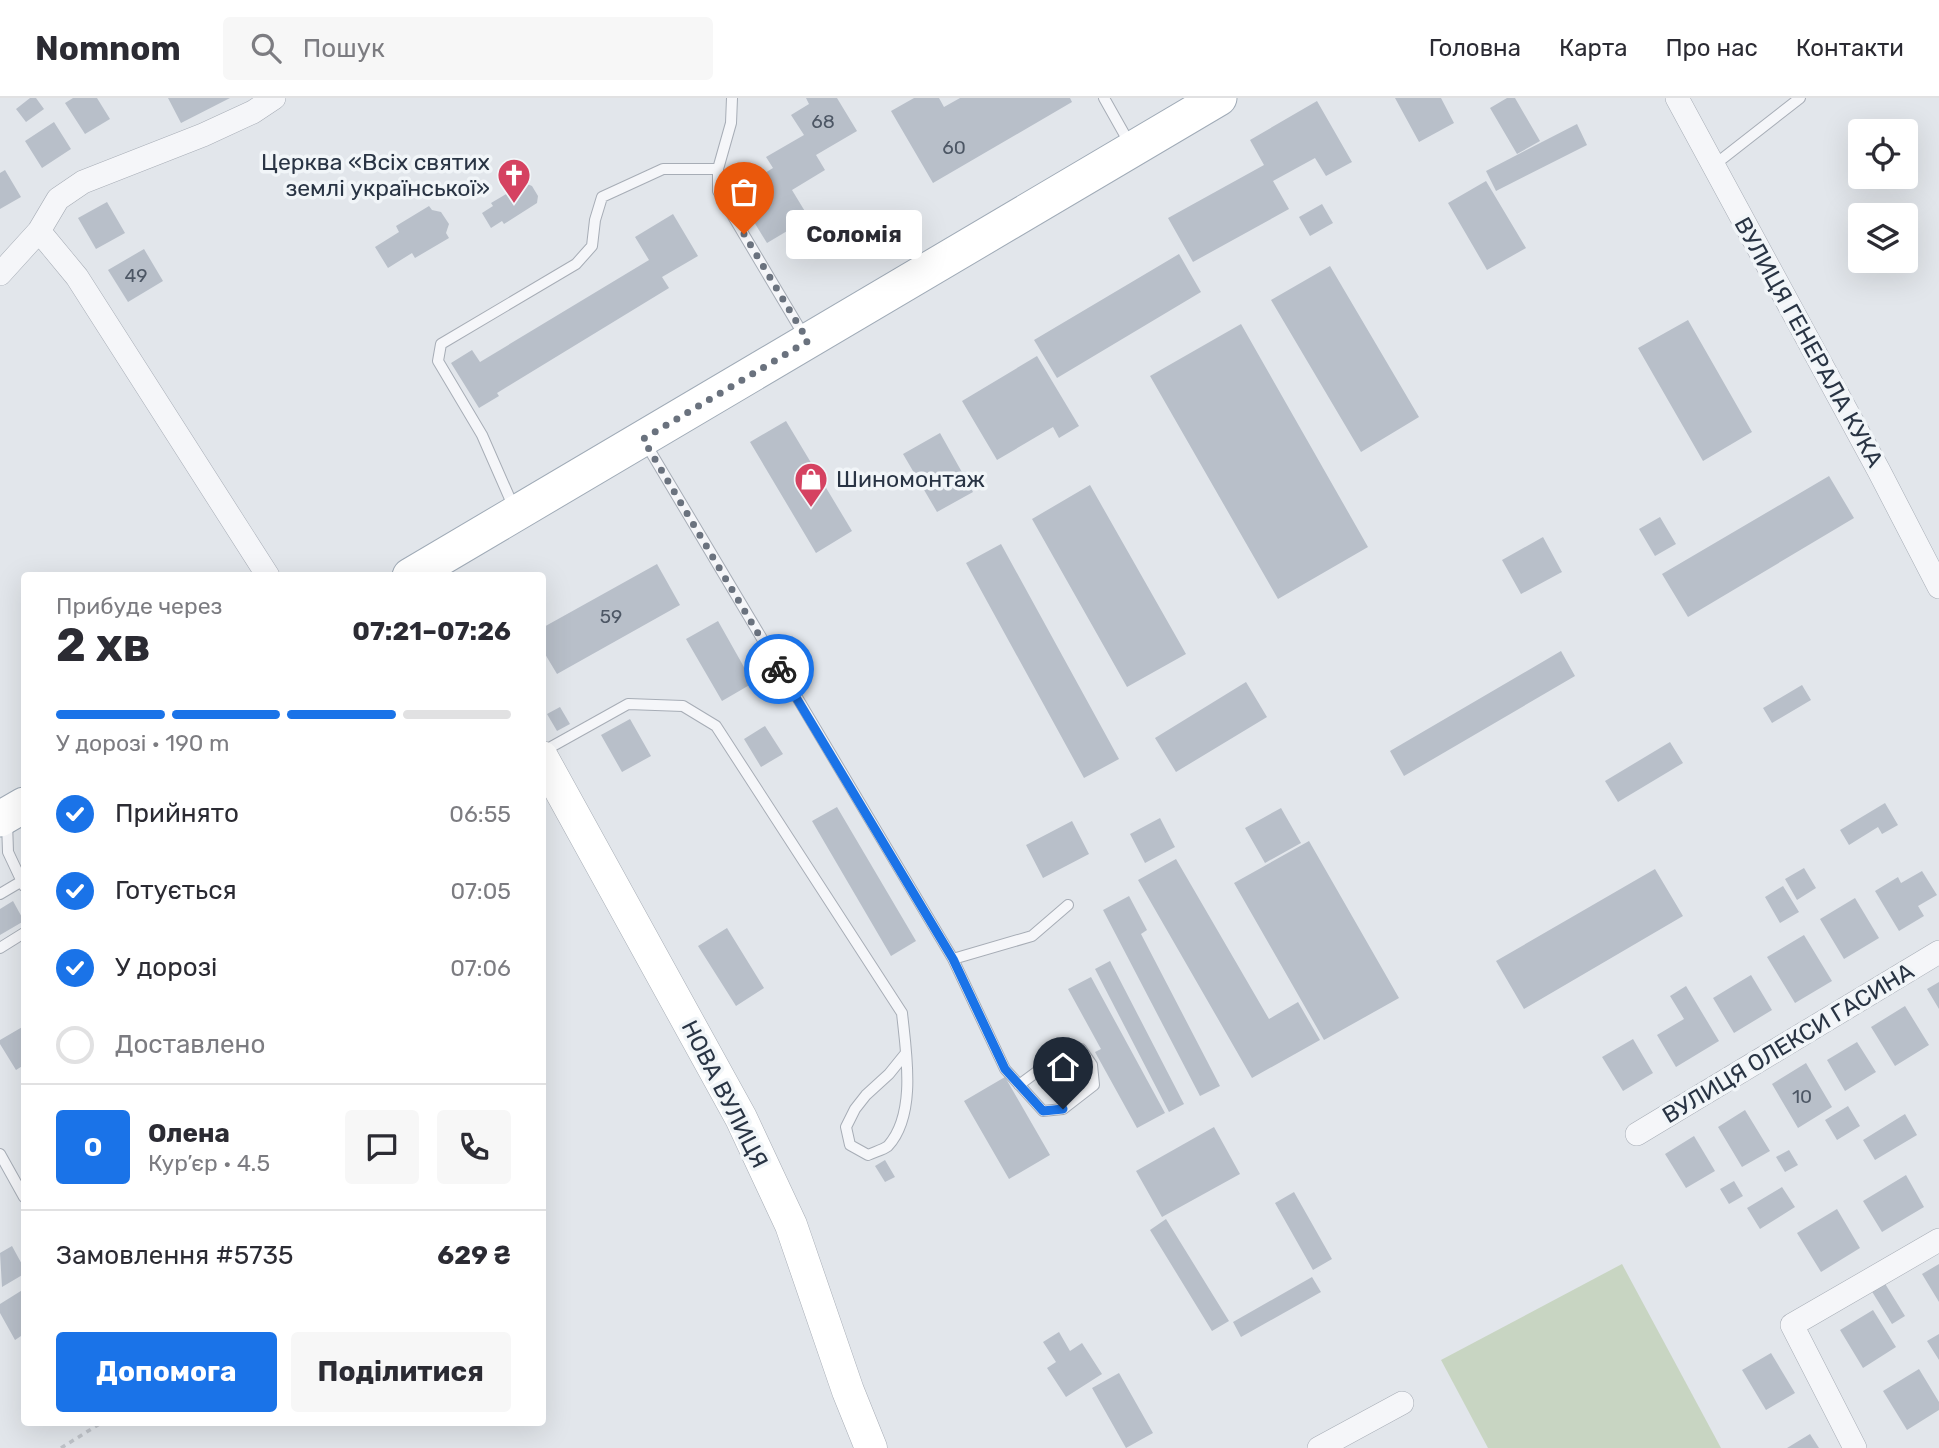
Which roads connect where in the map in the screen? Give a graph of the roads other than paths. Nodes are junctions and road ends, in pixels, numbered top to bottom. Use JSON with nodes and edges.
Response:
{"nodes":[{"id":1,"x":274,"y":98,"type":"edge"},
{"id":2,"x":732,"y":98,"type":"edge"},
{"id":3,"x":1104,"y":98,"type":"edge"},
{"id":4,"x":1219,"y":98,"type":"edge"},
{"id":5,"x":1677,"y":98,"type":"edge"},
{"id":6,"x":1800,"y":98,"type":"edge"},
{"id":7,"x":1132,"y":149,"type":"junction"},
{"id":8,"x":1713,"y":166,"type":"junction"},
{"id":9,"x":718,"y":169,"type":"junction"},
{"id":10,"x":39,"y":231,"type":"junction"},
{"id":11,"x":0,"y":274,"type":"edge"},
{"id":12,"x":808,"y":341,"type":"junction"},
{"id":13,"x":643,"y":439,"type":"junction"},
{"id":14,"x":516,"y":513,"type":"junction"},
{"id":15,"x":427,"y":571,"type":"edge"},
{"id":16,"x":265,"y":572,"type":"edge"},
{"id":17,"x":1939,"y":587,"type":"edge"},
{"id":18,"x":546,"y":750,"type":"edge"},
{"id":19,"x":546,"y":764,"type":"edge"},
{"id":20,"x":10,"y":813,"type":"edge"},
{"id":21,"x":21,"y":880,"type":"edge"},
{"id":22,"x":21,"y":885,"type":"edge"},
{"id":23,"x":0,"y":894,"type":"edge"},
{"id":24,"x":1069,"y":905,"type":"dead end"},
{"id":25,"x":21,"y":935,"type":"edge"},
{"id":26,"x":0,"y":948,"type":"edge"},
{"id":27,"x":1939,"y":952,"type":"edge"},
{"id":28,"x":953,"y":959,"type":"junction"},
{"id":29,"x":906,"y":1053,"type":"junction"},
{"id":30,"x":1019,"y":1085,"type":"junction"},
{"id":31,"x":1637,"y":1134,"type":"dead end"},
{"id":32,"x":0,"y":1154,"type":"edge"},
{"id":33,"x":21,"y":1191,"type":"edge"},
{"id":34,"x":1939,"y":1240,"type":"edge"},
{"id":35,"x":1402,"y":1403,"type":"dead end"},
{"id":36,"x":871,"y":1448,"type":"edge"},
{"id":37,"x":1318,"y":1448,"type":"edge"},
{"id":38,"x":1855,"y":1448,"type":"edge"}],
"edges":[{"from":1,"to":10,"type":"street"},
{"from":2,"to":9,"type":"lane"},
{"from":3,"to":7,"type":"lane"},
{"from":4,"to":7,"type":"main road"},
{"from":5,"to":8,"type":"street","name":"ВУЛИЦЯ ГЕНЕРАЛА КУКА"},
{"from":6,"to":8,"type":"lane"},
{"from":7,"to":12,"type":"main road"},
{"from":8,"to":17,"type":"street","name":"ВУЛИЦЯ ГЕНЕРАЛА КУКА"},
{"from":9,"to":12,"type":"lane"},
{"from":9,"to":14,"type":"lane"},
{"from":10,"to":11,"type":"street"},
{"from":10,"to":16,"type":"street"},
{"from":12,"to":13,"type":"main road"},
{"from":13,"to":14,"type":"main road"},
{"from":13,"to":28,"type":"lane"},
{"from":14,"to":15,"type":"main road"},
{"from":18,"to":29,"type":"lane"},
{"from":19,"to":36,"type":"street","name":"НОВА ВУЛИЦЯ"},
{"from":20,"to":21,"type":"lane"},
{"from":22,"to":23,"type":"lane"},
{"from":24,"to":28,"type":"lane"},
{"from":25,"to":26,"type":"lane"},
{"from":27,"to":31,"type":"street","name":"ВУЛИЦЯ ОЛЕКСИ ГАСИНА"},
{"from":28,"to":30,"type":"lane"},
{"from":29,"to":29,"type":"lane"},
{"from":30,"to":30,"type":"lane"},
{"from":32,"to":33,"type":"lane"},
{"from":34,"to":38,"type":"street"},
{"from":35,"to":37,"type":"street"}]}
